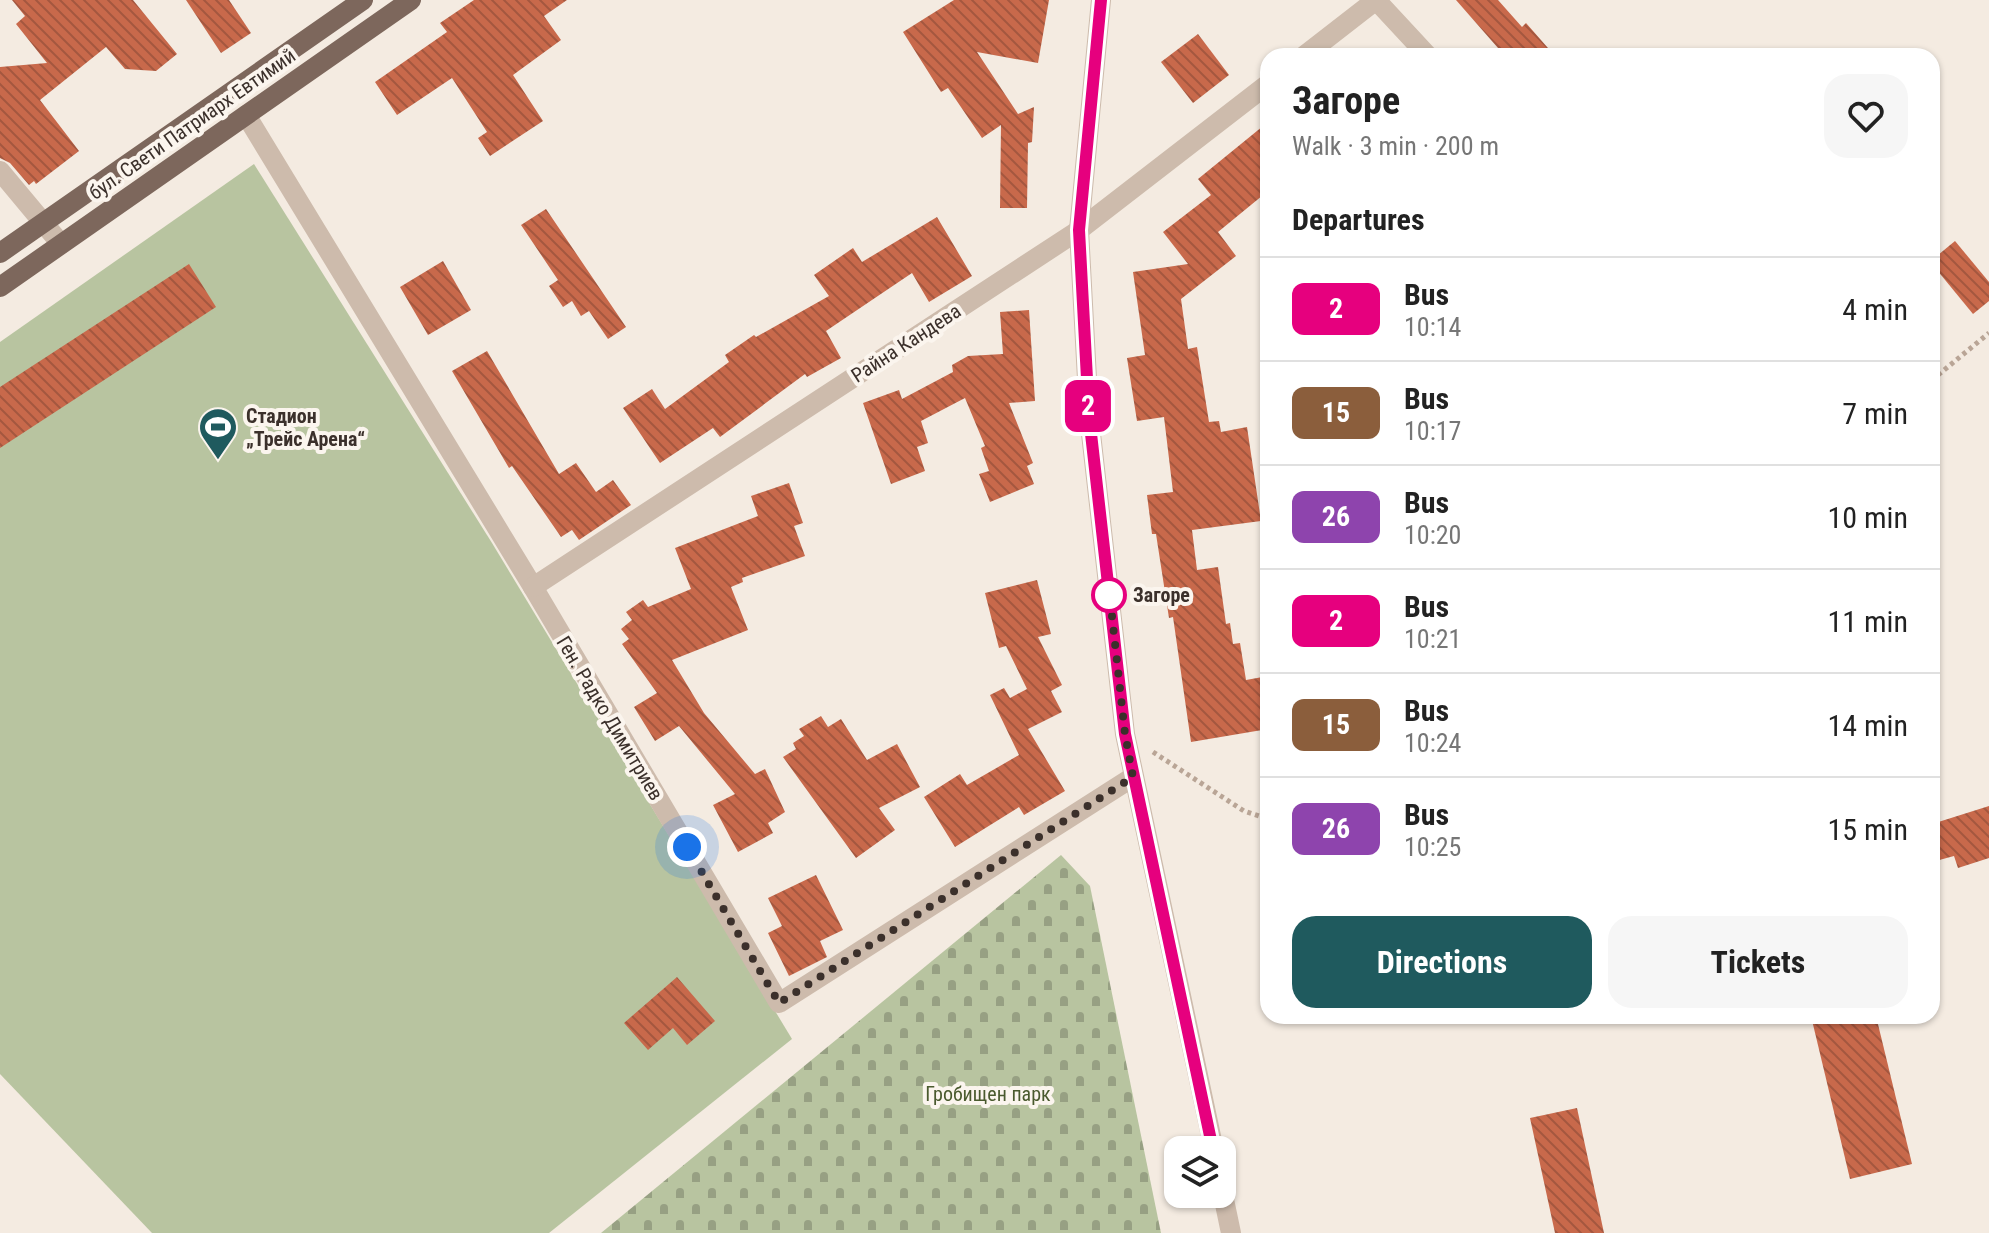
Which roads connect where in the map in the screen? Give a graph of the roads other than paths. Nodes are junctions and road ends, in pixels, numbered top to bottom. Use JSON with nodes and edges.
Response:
{"nodes":[{"id":1,"x":363,"y":0,"type":"edge"},
{"id":2,"x":411,"y":0,"type":"edge"},
{"id":3,"x":1101,"y":0,"type":"edge"},
{"id":4,"x":1376,"y":0,"type":"edge"},
{"id":5,"x":1314,"y":48,"type":"edge"},
{"id":6,"x":1421,"y":48,"type":"edge"},
{"id":7,"x":1260,"y":90,"type":"edge"},
{"id":8,"x":246,"y":115,"type":"junction"},
{"id":9,"x":0,"y":171,"type":"edge"},
{"id":10,"x":44,"y":222,"type":"junction"},
{"id":11,"x":1079,"y":230,"type":"junction"},
{"id":12,"x":61,"y":244,"type":"junction"},
{"id":13,"x":0,"y":253,"type":"edge"},
{"id":14,"x":0,"y":287,"type":"edge"},
{"id":15,"x":533,"y":587,"type":"junction"},
{"id":16,"x":1133,"y":777,"type":"junction"},
{"id":17,"x":1211,"y":1136,"type":"edge"},
{"id":18,"x":1226,"y":1208,"type":"edge"},
{"id":19,"x":1231,"y":1233,"type":"edge"}],
"edges":[{"from":1,"to":10,"type":"main road","name":"бул. Свети Патриарх Евтимий"},
{"from":2,"to":8,"type":"main road","name":"бул. Свети Патриарх Евтимий"},
{"from":3,"to":11,"type":"street"},
{"from":4,"to":5,"type":"street"},
{"from":4,"to":6,"type":"street"},
{"from":7,"to":11,"type":"street","name":"Райна Кандева"},
{"from":8,"to":12,"type":"main road","name":"бул. Свети Патриарх Евтимий"},
{"from":8,"to":15,"type":"street","name":"Ген. Радко Димитриев"},
{"from":9,"to":10,"type":"street"},
{"from":10,"to":12,"type":"street"},
{"from":10,"to":13,"type":"main road","name":"бул. Свети Патриарх Евтимий"},
{"from":11,"to":15,"type":"street","name":"Райна Кандева"},
{"from":11,"to":16,"type":"street"},
{"from":12,"to":14,"type":"main road","name":"бул. Свети Патриарх Евтимий"},
{"from":15,"to":16,"type":"street","name":"Ген. Радко Димитриев"},
{"from":16,"to":17,"type":"street"},
{"from":18,"to":19,"type":"street"}]}
